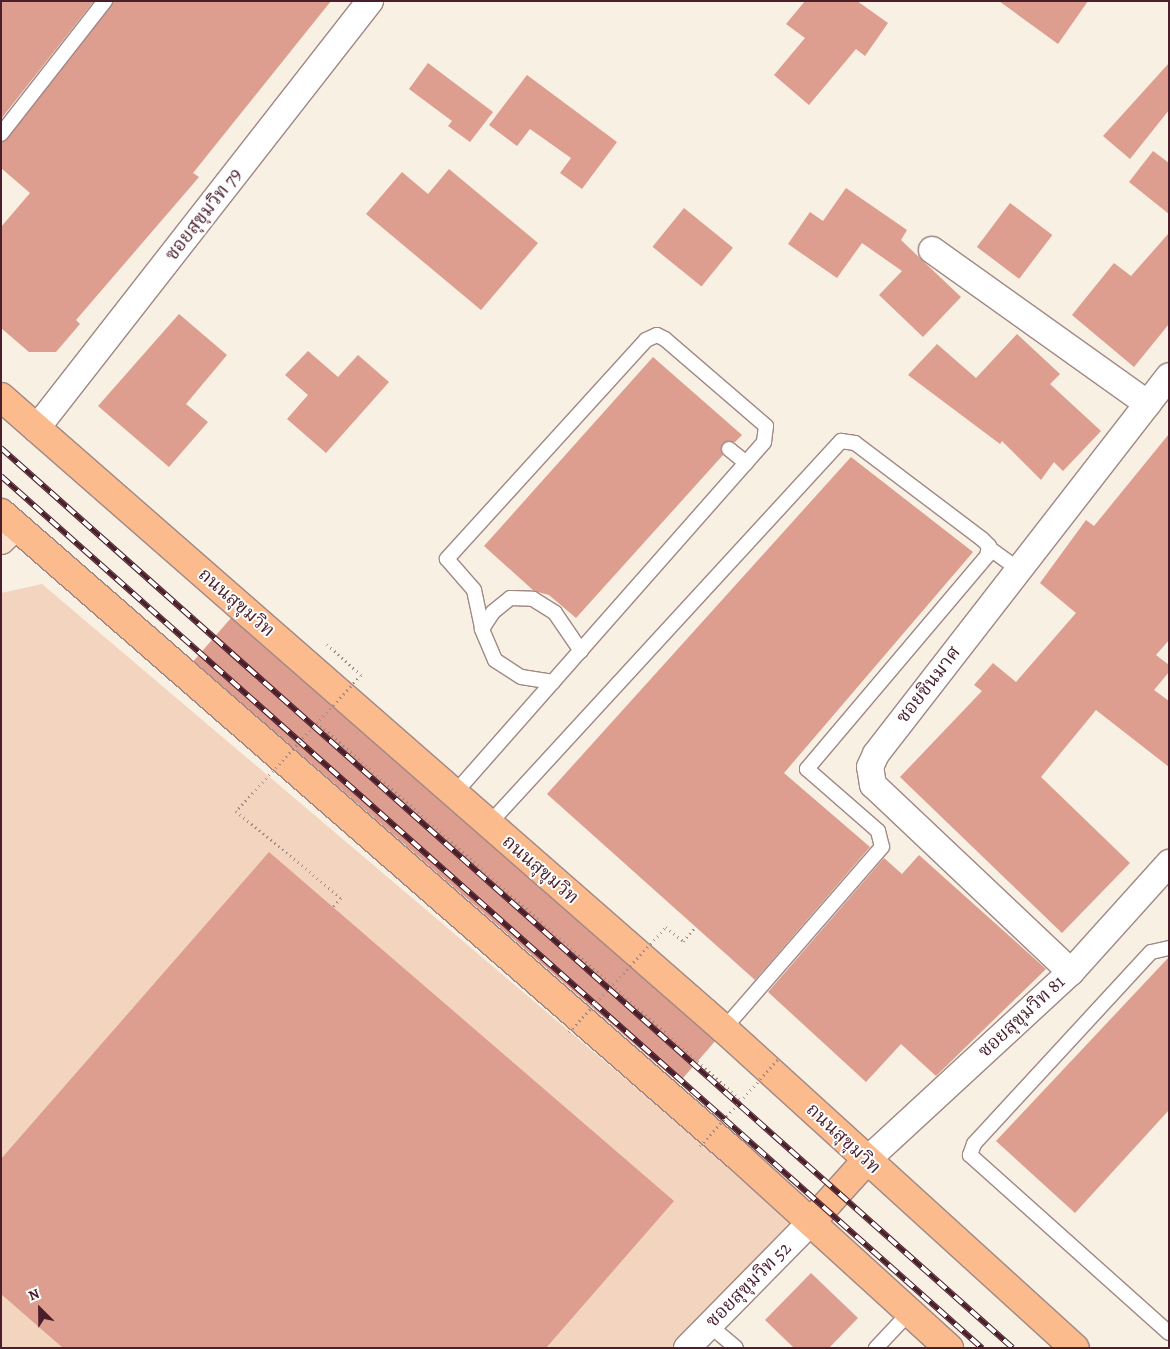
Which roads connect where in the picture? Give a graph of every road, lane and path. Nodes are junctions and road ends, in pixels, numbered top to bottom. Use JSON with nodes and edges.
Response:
{"nodes":[{"id":1,"x":104,"y":1,"type":"edge"},
{"id":2,"x":370,"y":1,"type":"edge"},
{"id":3,"x":1,"y":134,"type":"edge"},
{"id":4,"x":932,"y":250,"type":"dead end"},
{"id":5,"x":1169,"y":376,"type":"edge"},
{"id":6,"x":1,"y":397,"type":"edge"},
{"id":7,"x":1148,"y":404,"type":"junction"},
{"id":8,"x":36,"y":428,"type":"junction"},
{"id":9,"x":729,"y":449,"type":"dead end"},
{"id":10,"x":746,"y":463,"type":"junction"},
{"id":11,"x":6,"y":526,"type":"edge"},
{"id":12,"x":989,"y":548,"type":"junction"},
{"id":13,"x":1019,"y":570,"type":"junction"},
{"id":14,"x":482,"y":629,"type":"junction"},
{"id":15,"x":327,"y":644,"type":"dead end"},
{"id":16,"x":581,"y":651,"type":"junction"},
{"id":17,"x":552,"y":682,"type":"junction"},
{"id":18,"x":317,"y":722,"type":"junction"},
{"id":19,"x":454,"y":794,"type":"junction"},
{"id":20,"x":488,"y":825,"type":"junction"},
{"id":21,"x":1169,"y":863,"type":"edge"},
{"id":22,"x":333,"y":907,"type":"dead end"},
{"id":23,"x":695,"y":927,"type":"dead end"},
{"id":24,"x":1169,"y":948,"type":"edge"},
{"id":25,"x":1071,"y":972,"type":"junction"},
{"id":26,"x":613,"y":986,"type":"junction"},
{"id":27,"x":724,"y":1028,"type":"junction"},
{"id":28,"x":569,"y":1032,"type":"dead end"},
{"id":29,"x":778,"y":1059,"type":"dead end"},
{"id":30,"x":741,"y":1100,"type":"junction"},
{"id":31,"x":700,"y":1146,"type":"dead end"},
{"id":32,"x":866,"y":1161,"type":"junction"},
{"id":33,"x":811,"y":1222,"type":"junction"},
{"id":34,"x":909,"y":1313,"type":"junction"},
{"id":35,"x":709,"y":1326,"type":"junction"},
{"id":36,"x":1169,"y":1333,"type":"edge"},
{"id":37,"x":687,"y":1348,"type":"edge"},
{"id":38,"x":736,"y":1348,"type":"edge"},
{"id":39,"x":876,"y":1348,"type":"edge"},
{"id":40,"x":948,"y":1348,"type":"edge"},
{"id":41,"x":1075,"y":1348,"type":"edge"}],
"edges":[{"from":1,"to":3,"type":"lane"},
{"from":2,"to":8,"type":"street","name":"ซอยสุขุมวิท 79"},
{"from":4,"to":7,"type":"street"},
{"from":5,"to":7,"type":"street","name":"ซอยชินมาศ"},
{"from":6,"to":8,"type":"main road","name":"ถนนสุขุมวิท"},
{"from":7,"to":13,"type":"street","name":"ซอยชินมาศ"},
{"from":8,"to":19,"type":"main road","name":"ถนนสุขุมวิท"},
{"from":9,"to":10,"type":"lane"},
{"from":10,"to":14,"type":"lane"},
{"from":10,"to":16,"type":"lane"},
{"from":11,"to":33,"type":"main road"},
{"from":12,"to":13,"type":"lane"},
{"from":12,"to":20,"type":"lane"},
{"from":12,"to":27,"type":"lane"},
{"from":13,"to":25,"type":"street","name":"ซอยชินมาศ"},
{"from":14,"to":16,"type":"lane"},
{"from":14,"to":17,"type":"lane"},
{"from":15,"to":18,"type":"path","bridge":true},
{"from":16,"to":17,"type":"lane"},
{"from":17,"to":19,"type":"lane"},
{"from":18,"to":22,"type":"path","bridge":true},
{"from":18,"to":26,"type":"path"},
{"from":19,"to":20,"type":"main road","name":"ถนนสุขุมวิท"},
{"from":20,"to":27,"type":"main road","name":"ถนนสุขุมวิท"},
{"from":21,"to":25,"type":"street","name":"ซอยสุขุมวิท 81"},
{"from":23,"to":26,"type":"path","bridge":true},
{"from":24,"to":36,"type":"lane"},
{"from":25,"to":32,"type":"street","name":"ซอยสุขุมวิท 81"},
{"from":26,"to":28,"type":"path","bridge":true},
{"from":26,"to":30,"type":"path"},
{"from":27,"to":32,"type":"main road","name":"ถนนสุขุมวิท"},
{"from":29,"to":30,"type":"path","bridge":true},
{"from":30,"to":31,"type":"path","bridge":true},
{"from":32,"to":33,"type":"main road"},
{"from":32,"to":41,"type":"main road","name":"ถนนสุขุมวิท"},
{"from":33,"to":34,"type":"main road"},
{"from":33,"to":35,"type":"street","name":"ซอยสุขุมวิท 52"},
{"from":34,"to":39,"type":"lane"},
{"from":34,"to":40,"type":"main road"},
{"from":35,"to":37,"type":"street","name":"ซอยสุขุมวิท 52"},
{"from":35,"to":38,"type":"lane"}]}
